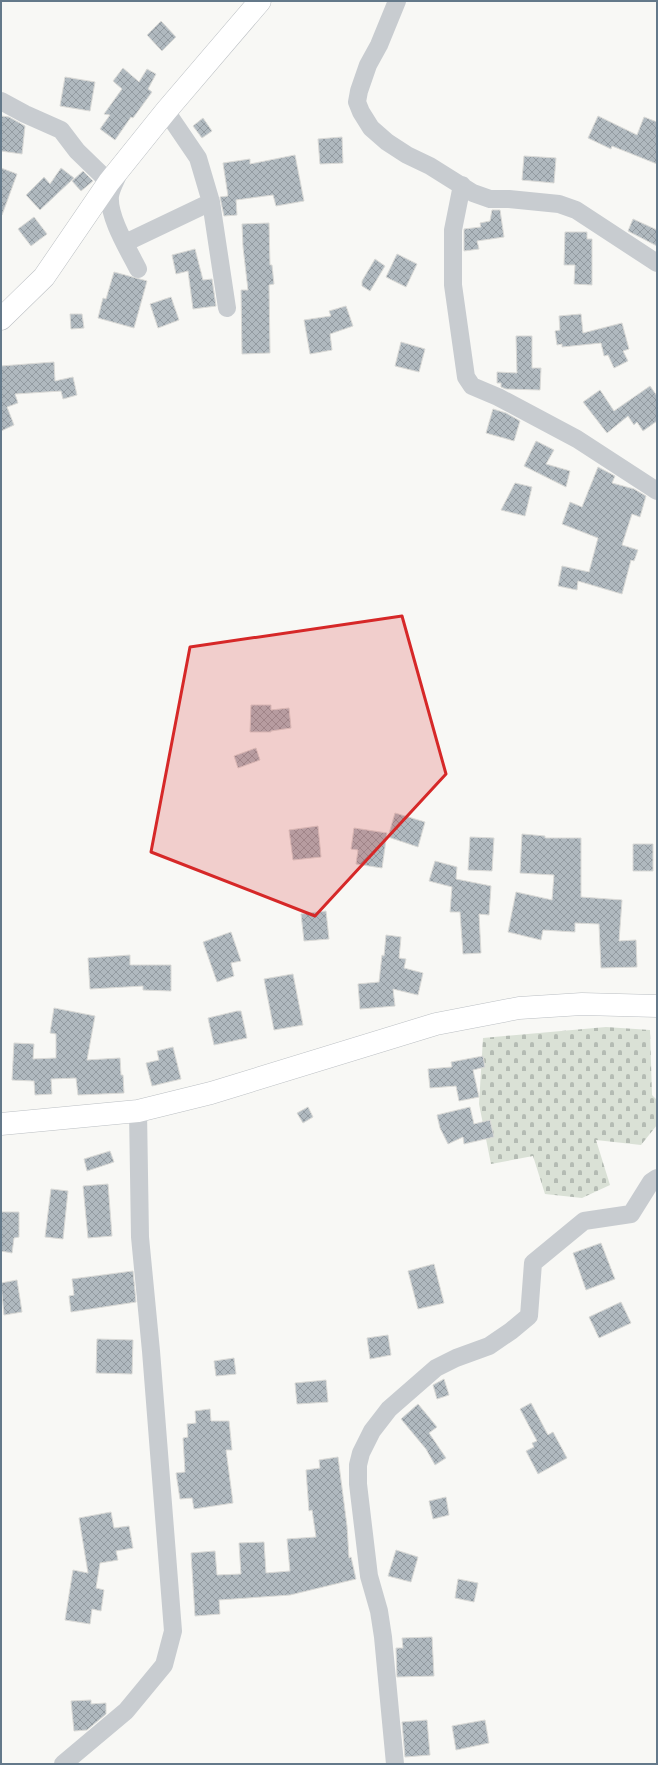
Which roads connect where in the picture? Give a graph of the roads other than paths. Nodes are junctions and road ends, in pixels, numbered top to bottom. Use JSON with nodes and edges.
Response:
{"nodes":[{"id":1,"x":260,"y":1,"type":"edge"},
{"id":2,"x":397,"y":1,"type":"edge"},
{"id":3,"x":1,"y":101,"type":"edge"},
{"id":4,"x":166,"y":111,"type":"junction"},
{"id":5,"x":115,"y":175,"type":"junction"},
{"id":6,"x":462,"y":185,"type":"junction"},
{"id":7,"x":211,"y":202,"type":"junction"},
{"id":8,"x":125,"y":243,"type":"junction"},
{"id":9,"x":657,"y":263,"type":"edge"},
{"id":10,"x":138,"y":269,"type":"dead end"},
{"id":11,"x":227,"y":308,"type":"dead end"},
{"id":12,"x":1,"y":319,"type":"edge"},
{"id":13,"x":657,"y":491,"type":"edge"},
{"id":14,"x":657,"y":1006,"type":"edge"},
{"id":15,"x":138,"y":1111,"type":"junction"},
{"id":16,"x":1,"y":1124,"type":"edge"},
{"id":17,"x":657,"y":1178,"type":"edge"},
{"id":18,"x":63,"y":1764,"type":"edge"},
{"id":19,"x":395,"y":1764,"type":"edge"}],
"edges":[{"from":1,"to":4,"type":"main road"},
{"from":2,"to":6,"type":"street"},
{"from":3,"to":5,"type":"street"},
{"from":4,"to":5,"type":"main road"},
{"from":4,"to":7,"type":"street"},
{"from":5,"to":8,"type":"street"},
{"from":5,"to":12,"type":"main road"},
{"from":6,"to":9,"type":"street"},
{"from":6,"to":13,"type":"street"},
{"from":7,"to":8,"type":"street"},
{"from":7,"to":11,"type":"street"},
{"from":8,"to":10,"type":"street"},
{"from":14,"to":15,"type":"main road"},
{"from":15,"to":16,"type":"main road"},
{"from":15,"to":18,"type":"street"},
{"from":17,"to":19,"type":"street"}]}
